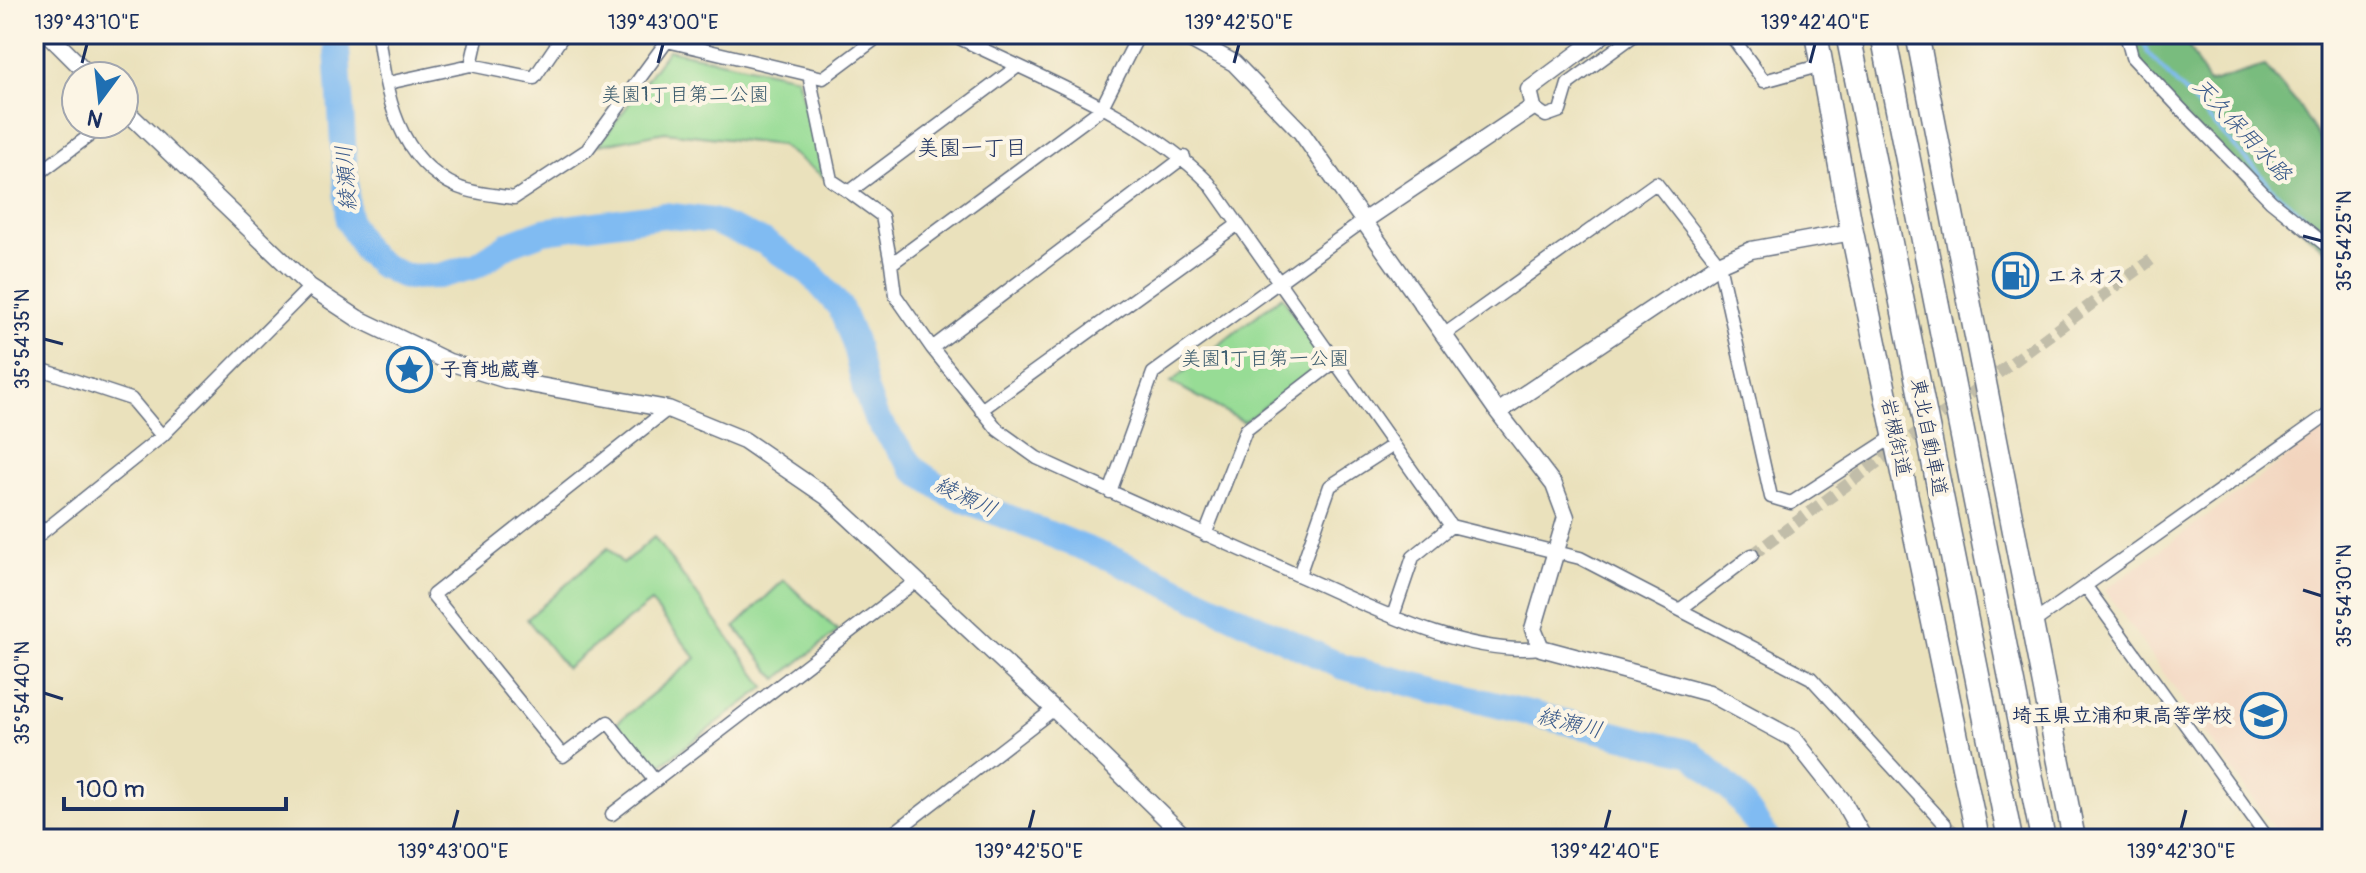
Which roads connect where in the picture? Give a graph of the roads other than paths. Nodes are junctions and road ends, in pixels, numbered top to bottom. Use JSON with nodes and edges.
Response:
{"nodes":[{"id":1,"x":48,"y":34,"type":"edge"},
{"id":2,"x":378,"y":34,"type":"edge"},
{"id":3,"x":478,"y":34,"type":"edge"},
{"id":4,"x":564,"y":34,"type":"edge"},
{"id":5,"x":882,"y":34,"type":"edge"},
{"id":6,"x":951,"y":34,"type":"edge"},
{"id":7,"x":1139,"y":34,"type":"edge"},
{"id":8,"x":1181,"y":34,"type":"edge"},
{"id":9,"x":1604,"y":34,"type":"edge"},
{"id":10,"x":1636,"y":34,"type":"edge"},
{"id":11,"x":1730,"y":34,"type":"edge"},
{"id":12,"x":1816,"y":34,"type":"edge"},
{"id":13,"x":1848,"y":34,"type":"edge"},
{"id":14,"x":1883,"y":34,"type":"edge"},
{"id":15,"x":1917,"y":34,"type":"edge"},
{"id":16,"x":2126,"y":34,"type":"edge"},
{"id":17,"x":668,"y":37,"type":"edge"},
{"id":18,"x":74,"y":60,"type":"edge"},
{"id":19,"x":471,"y":65,"type":"junction"},
{"id":20,"x":1822,"y":65,"type":"junction"},
{"id":21,"x":1017,"y":67,"type":"junction"},
{"id":22,"x":809,"y":75,"type":"junction"},
{"id":23,"x":388,"y":83,"type":"junction"},
{"id":24,"x":1533,"y":107,"type":"junction"},
{"id":25,"x":1101,"y":109,"type":"junction"},
{"id":26,"x":140,"y":124,"type":"edge"},
{"id":27,"x":84,"y":140,"type":"edge"},
{"id":28,"x":1184,"y":157,"type":"junction"},
{"id":29,"x":34,"y":177,"type":"edge"},
{"id":30,"x":849,"y":192,"type":"junction"},
{"id":31,"x":1362,"y":222,"type":"junction"},
{"id":32,"x":1237,"y":225,"type":"junction"},
{"id":33,"x":1852,"y":232,"type":"junction"},
{"id":34,"x":2332,"y":250,"type":"edge"},
{"id":35,"x":891,"y":264,"type":"junction"},
{"id":36,"x":1719,"y":264,"type":"junction"},
{"id":37,"x":1279,"y":281,"type":"junction"},
{"id":38,"x":310,"y":287,"type":"junction"},
{"id":39,"x":1445,"y":334,"type":"junction"},
{"id":40,"x":932,"y":348,"type":"junction"},
{"id":41,"x":1333,"y":363,"type":"junction"},
{"id":42,"x":34,"y":367,"type":"edge"},
{"id":43,"x":668,"y":409,"type":"junction"},
{"id":44,"x":981,"y":410,"type":"junction"},
{"id":45,"x":2332,"y":411,"type":"edge"},
{"id":46,"x":1498,"y":412,"type":"junction"},
{"id":47,"x":1896,"y":435,"type":"junction"},
{"id":48,"x":162,"y":436,"type":"junction"},
{"id":49,"x":1392,"y":446,"type":"junction"},
{"id":50,"x":1110,"y":492,"type":"junction"},
{"id":51,"x":1451,"y":526,"type":"junction"},
{"id":52,"x":1205,"y":535,"type":"junction"},
{"id":53,"x":34,"y":539,"type":"edge"},
{"id":54,"x":1554,"y":550,"type":"junction"},
{"id":55,"x":1752,"y":555,"type":"tunnel mouth"},
{"id":56,"x":1299,"y":575,"type":"junction"},
{"id":57,"x":916,"y":581,"type":"junction"},
{"id":58,"x":2087,"y":588,"type":"junction"},
{"id":59,"x":1682,"y":608,"type":"junction"},
{"id":60,"x":1393,"y":616,"type":"junction"},
{"id":61,"x":2034,"y":622,"type":"junction"},
{"id":62,"x":1541,"y":648,"type":"junction"},
{"id":63,"x":1054,"y":709,"type":"junction"},
{"id":64,"x":655,"y":781,"type":"junction"},
{"id":65,"x":612,"y":814,"type":"dead end"},
{"id":66,"x":1945,"y":824,"type":"tunnel mouth"},
{"id":67,"x":886,"y":839,"type":"edge"},
{"id":68,"x":1187,"y":839,"type":"edge"},
{"id":69,"x":1864,"y":839,"type":"edge"},
{"id":70,"x":1974,"y":839,"type":"edge"},
{"id":71,"x":2010,"y":839,"type":"edge"},
{"id":72,"x":2043,"y":839,"type":"edge"},
{"id":73,"x":2074,"y":839,"type":"edge"},
{"id":74,"x":2268,"y":839,"type":"edge"}],
"edges":[{"from":1,"to":18,"type":"street"},
{"from":2,"to":23,"type":"street"},
{"from":3,"to":19,"type":"street"},
{"from":4,"to":19,"type":"street"},
{"from":5,"to":22,"type":"street"},
{"from":6,"to":21,"type":"street"},
{"from":7,"to":25,"type":"street"},
{"from":8,"to":31,"type":"street"},
{"from":9,"to":24,"type":"street"},
{"from":10,"to":24,"type":"street"},
{"from":11,"to":20,"type":"street"},
{"from":12,"to":20,"type":"highway","name":"岩槻街道"},
{"from":13,"to":71,"type":"highway","name":"東北自動車道"},
{"from":14,"to":72,"type":"highway","name":"東北自動車道"},
{"from":15,"to":61,"type":"highway"},
{"from":16,"to":34,"type":"street"},
{"from":17,"to":22,"type":"street"},
{"from":17,"to":23,"type":"street"},
{"from":19,"to":23,"type":"street"},
{"from":20,"to":33,"type":"highway","name":"岩槻街道"},
{"from":21,"to":25,"type":"street"},
{"from":21,"to":30,"type":"street"},
{"from":22,"to":30,"type":"street"},
{"from":24,"to":31,"type":"street"},
{"from":25,"to":28,"type":"street"},
{"from":25,"to":35,"type":"street"},
{"from":26,"to":38,"type":"street"},
{"from":27,"to":29,"type":"street"},
{"from":28,"to":32,"type":"street"},
{"from":28,"to":40,"type":"street"},
{"from":30,"to":35,"type":"street"},
{"from":31,"to":37,"type":"street"},
{"from":31,"to":39,"type":"street"},
{"from":32,"to":37,"type":"street"},
{"from":32,"to":44,"type":"street"},
{"from":33,"to":36,"type":"street"},
{"from":33,"to":47,"type":"highway","name":"岩槻街道"},
{"from":35,"to":40,"type":"street"},
{"from":36,"to":39,"type":"street"},
{"from":36,"to":46,"type":"street"},
{"from":36,"to":47,"type":"street"},
{"from":37,"to":41,"type":"street"},
{"from":37,"to":50,"type":"street"},
{"from":38,"to":43,"type":"street"},
{"from":38,"to":48,"type":"street"},
{"from":39,"to":46,"type":"street"},
{"from":40,"to":44,"type":"street"},
{"from":41,"to":49,"type":"street"},
{"from":41,"to":52,"type":"street"},
{"from":42,"to":48,"type":"street"},
{"from":43,"to":57,"type":"street"},
{"from":43,"to":64,"type":"street"},
{"from":44,"to":50,"type":"street"},
{"from":45,"to":58,"type":"street"},
{"from":46,"to":54,"type":"street"},
{"from":47,"to":70,"type":"highway","name":"岩槻街道"},
{"from":48,"to":53,"type":"street"},
{"from":49,"to":51,"type":"street"},
{"from":49,"to":56,"type":"street"},
{"from":50,"to":52,"type":"street"},
{"from":51,"to":54,"type":"street"},
{"from":51,"to":60,"type":"street"},
{"from":52,"to":56,"type":"street"},
{"from":54,"to":59,"type":"street"},
{"from":54,"to":62,"type":"street"},
{"from":55,"to":59,"type":"street"},
{"from":56,"to":60,"type":"street"},
{"from":57,"to":63,"type":"street"},
{"from":57,"to":64,"type":"street"},
{"from":58,"to":61,"type":"street"},
{"from":58,"to":74,"type":"street"},
{"from":59,"to":66,"type":"street"},
{"from":60,"to":62,"type":"street"},
{"from":61,"to":73,"type":"highway"},
{"from":62,"to":69,"type":"street"},
{"from":63,"to":67,"type":"street"},
{"from":63,"to":68,"type":"street"},
{"from":64,"to":65,"type":"street"}]}
